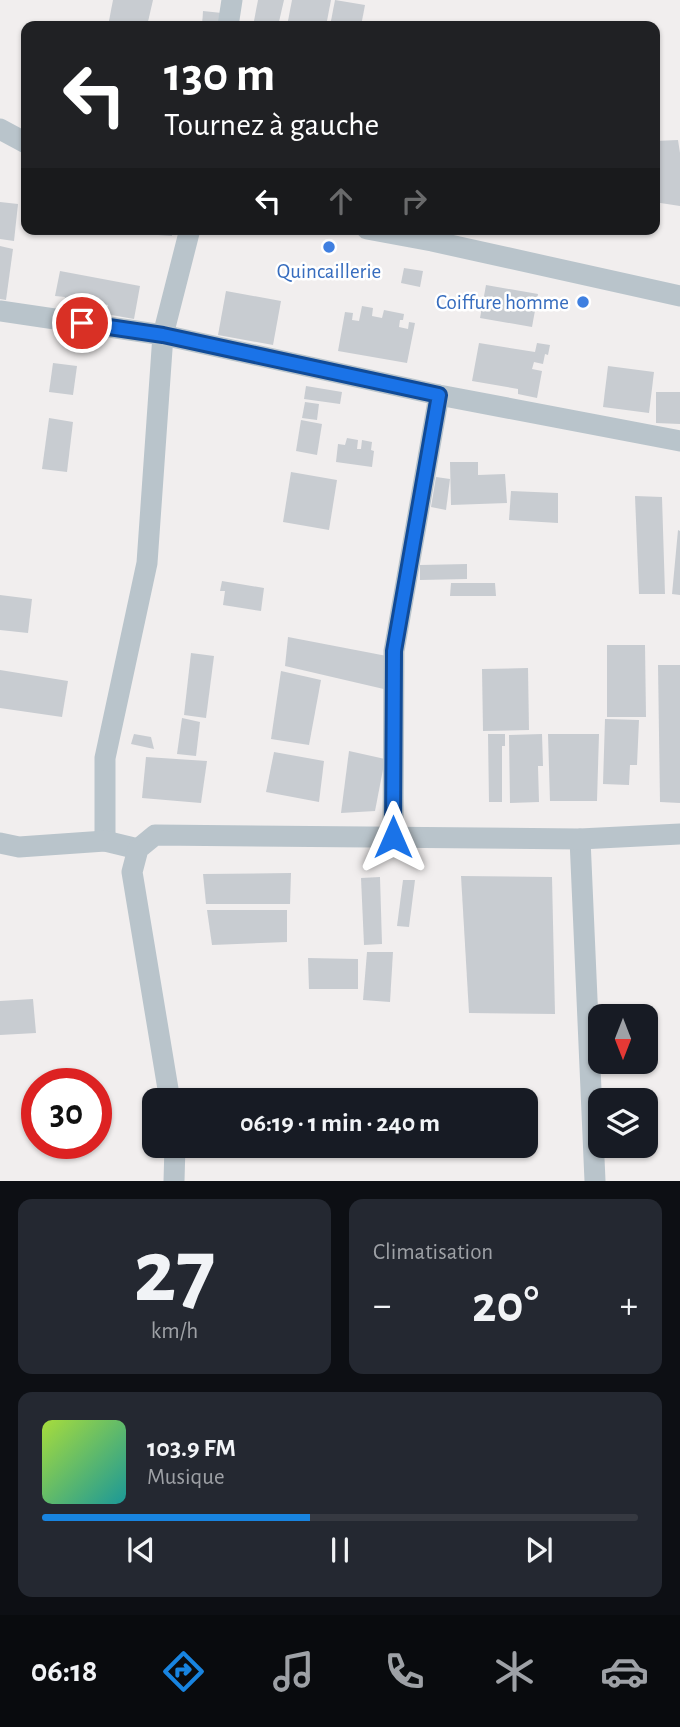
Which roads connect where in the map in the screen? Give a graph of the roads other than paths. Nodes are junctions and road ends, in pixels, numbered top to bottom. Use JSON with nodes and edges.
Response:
{"nodes":[{"id":1,"x":232,"y":0,"type":"edge"},
{"id":2,"x":229,"y":21,"type":"edge"},
{"id":3,"x":0,"y":129,"type":"edge"},
{"id":4,"x":21,"y":140,"type":"edge"},
{"id":5,"x":188,"y":235,"type":"edge"},
{"id":6,"x":400,"y":235,"type":"edge"},
{"id":7,"x":680,"y":296,"type":"edge"},
{"id":8,"x":0,"y":311,"type":"edge"},
{"id":9,"x":163,"y":335,"type":"junction"},
{"id":10,"x":439,"y":395,"type":"junction"},
{"id":11,"x":680,"y":441,"type":"edge"},
{"id":12,"x":680,"y":834,"type":"edge"},
{"id":13,"x":393,"y":837,"type":"junction"},
{"id":14,"x":580,"y":839,"type":"junction"},
{"id":15,"x":105,"y":841,"type":"junction"},
{"id":16,"x":0,"y":843,"type":"edge"},
{"id":17,"x":138,"y":849,"type":"junction"},
{"id":18,"x":168,"y":1088,"type":"edge"},
{"id":19,"x":175,"y":1158,"type":"edge"},
{"id":20,"x":174,"y":1181,"type":"edge"},
{"id":21,"x":595,"y":1181,"type":"edge"}],
"edges":[{"from":1,"to":2,"type":"street"},
{"from":3,"to":4,"type":"street"},
{"from":5,"to":9,"type":"street"},
{"from":6,"to":7,"type":"street"},
{"from":8,"to":9,"type":"street"},
{"from":9,"to":10,"type":"street"},
{"from":9,"to":15,"type":"street"},
{"from":10,"to":11,"type":"street"},
{"from":10,"to":13,"type":"street"},
{"from":12,"to":14,"type":"street"},
{"from":13,"to":14,"type":"street"},
{"from":13,"to":17,"type":"street"},
{"from":14,"to":21,"type":"street"},
{"from":15,"to":16,"type":"street"},
{"from":15,"to":17,"type":"street"},
{"from":17,"to":18,"type":"street"},
{"from":19,"to":20,"type":"street"}]}
